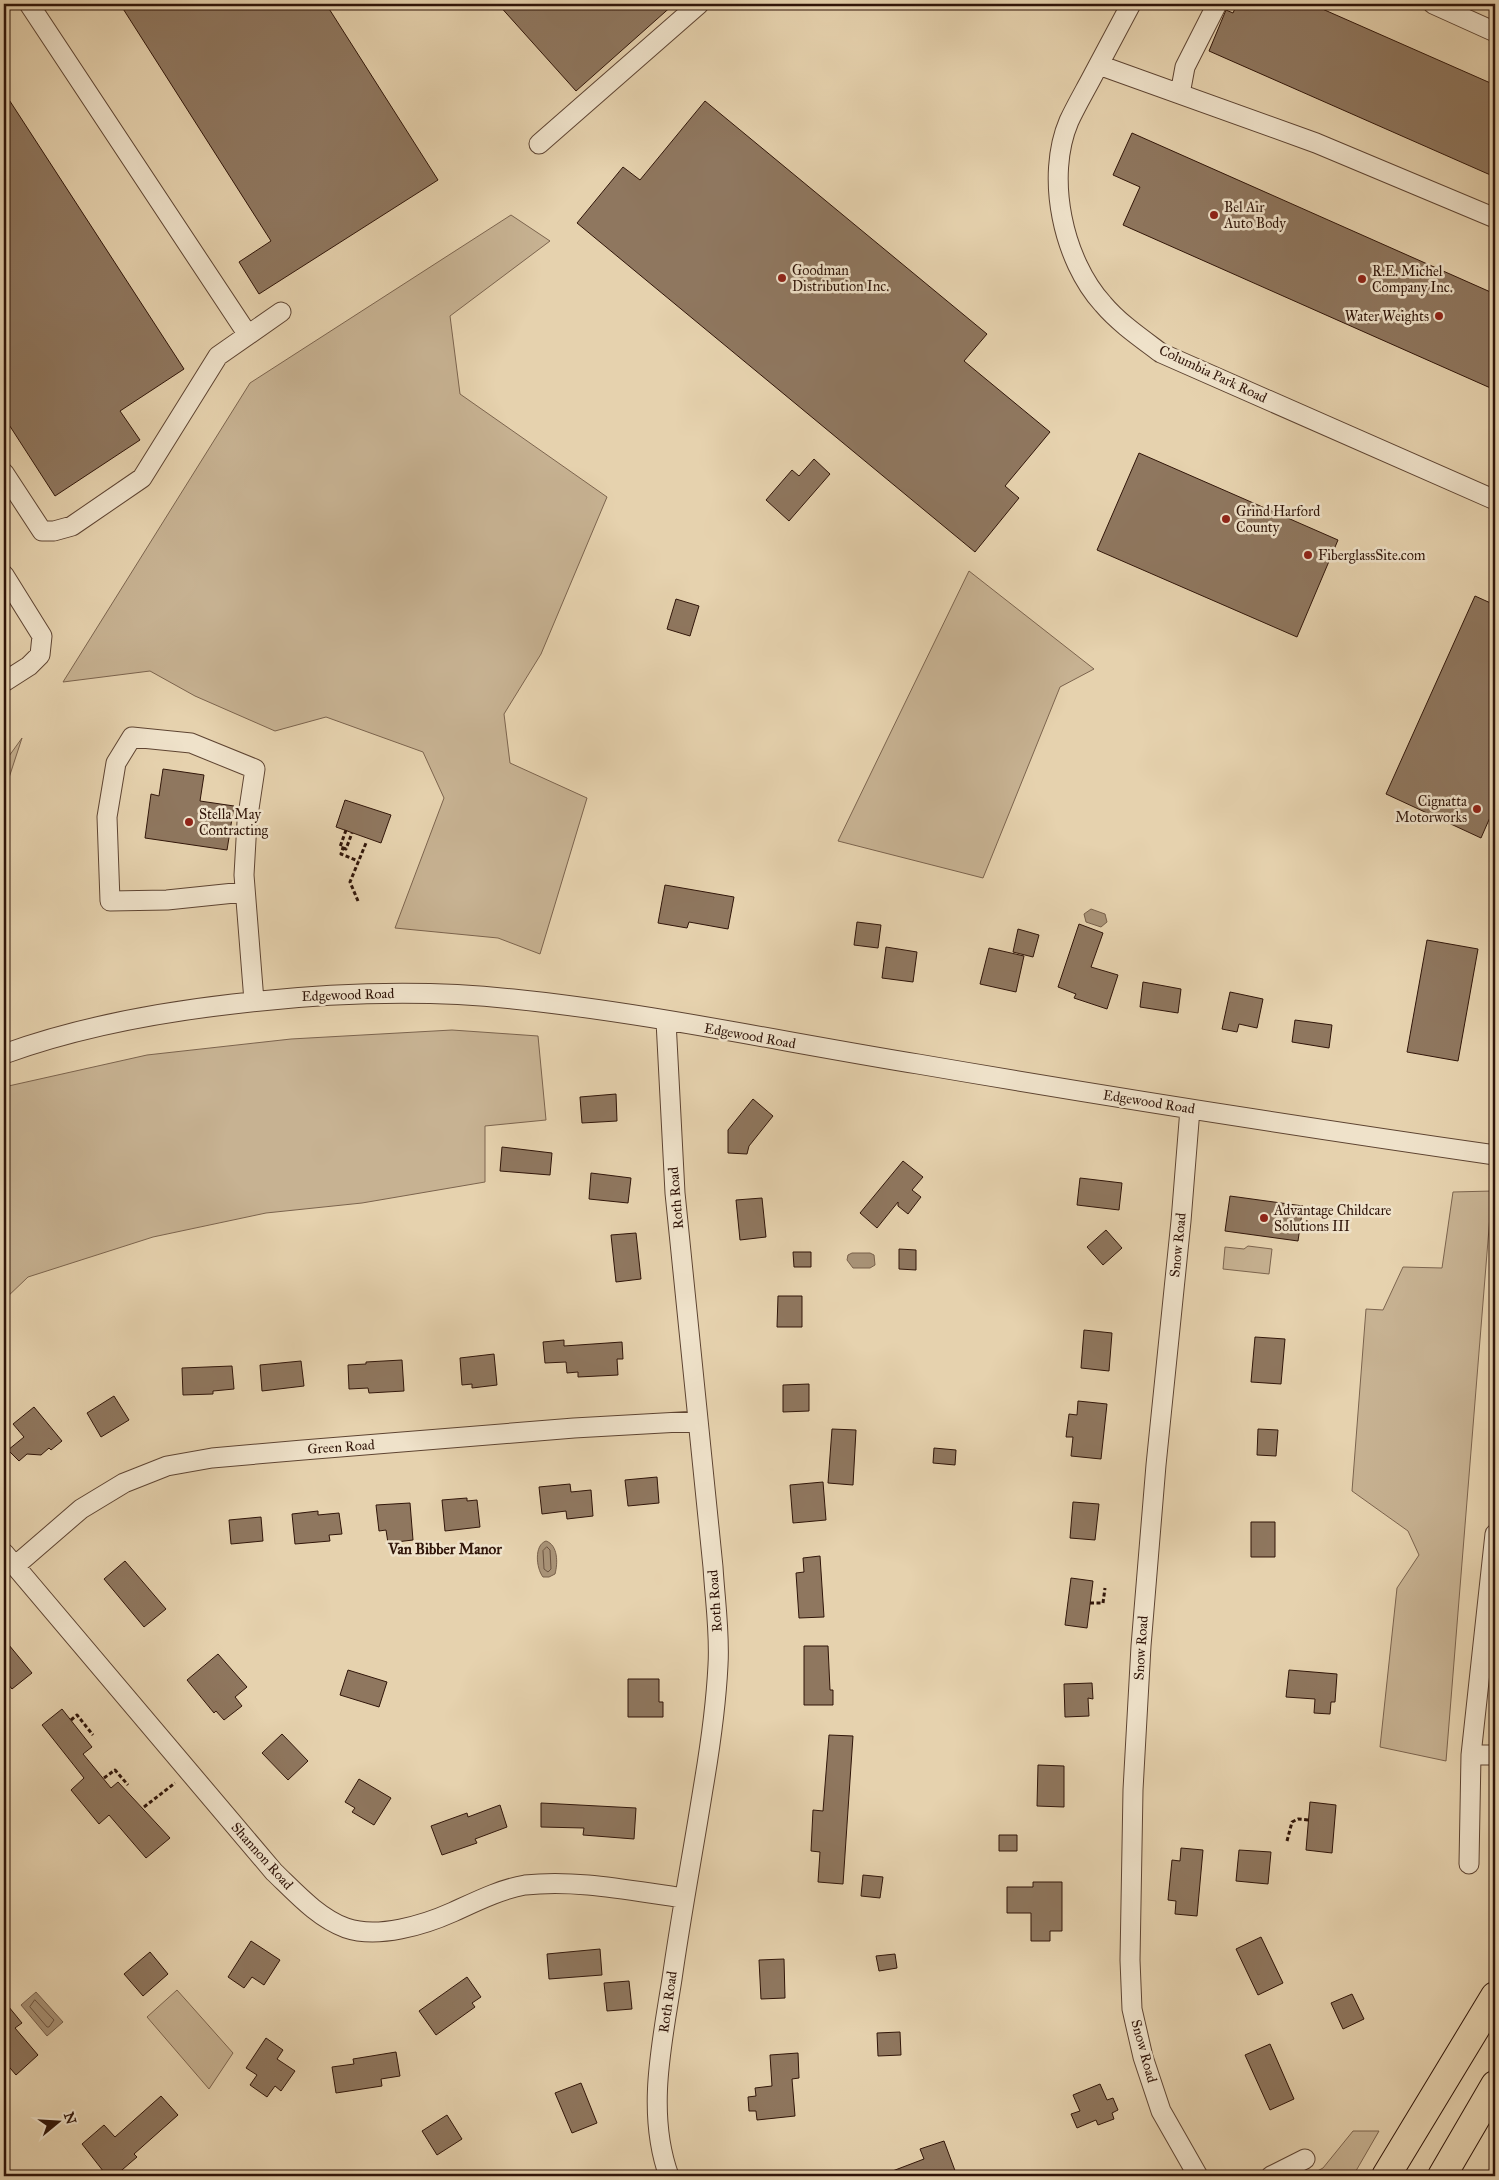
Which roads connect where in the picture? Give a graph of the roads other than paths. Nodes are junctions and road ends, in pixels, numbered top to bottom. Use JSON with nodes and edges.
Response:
{"nodes":[{"id":1,"x":29,"y":4,"type":"edge"},
{"id":2,"x":699,"y":4,"type":"edge"},
{"id":3,"x":1131,"y":4,"type":"edge"},
{"id":4,"x":1217,"y":4,"type":"edge"},
{"id":5,"x":1433,"y":4,"type":"edge"},
{"id":6,"x":1495,"y":32,"type":"edge"},
{"id":7,"x":1098,"y":66,"type":"junction"},
{"id":8,"x":1180,"y":94,"type":"junction"},
{"id":9,"x":539,"y":144,"type":"dead end"},
{"id":10,"x":1495,"y":218,"type":"edge"},
{"id":11,"x":281,"y":312,"type":"dead end"},
{"id":12,"x":248,"y":335,"type":"junction"},
{"id":13,"x":4,"y":473,"type":"edge"},
{"id":14,"x":1495,"y":500,"type":"edge"},
{"id":15,"x":4,"y":575,"type":"edge"},
{"id":16,"x":4,"y":682,"type":"edge"},
{"id":17,"x":244,"y":892,"type":"junction"},
{"id":18,"x":254,"y":1001,"type":"junction"},
{"id":19,"x":666,"y":1021,"type":"junction"},
{"id":20,"x":4,"y":1054,"type":"edge"},
{"id":21,"x":1190,"y":1108,"type":"junction"},
{"id":22,"x":1495,"y":1156,"type":"edge"},
{"id":23,"x":698,"y":1421,"type":"junction"},
{"id":24,"x":1495,"y":1534,"type":"edge"},
{"id":25,"x":9,"y":1559,"type":"edge"},
{"id":26,"x":1471,"y":1755,"type":"junction"},
{"id":27,"x":1495,"y":1755,"type":"edge"},
{"id":28,"x":1469,"y":1864,"type":"dead end"},
{"id":29,"x":684,"y":1898,"type":"junction"},
{"id":30,"x":1495,"y":1996,"type":"edge"},
{"id":31,"x":1495,"y":2085,"type":"edge"},
{"id":32,"x":1305,"y":2158,"type":"dead end"},
{"id":33,"x":669,"y":2176,"type":"edge"},
{"id":34,"x":1198,"y":2176,"type":"edge"},
{"id":35,"x":1271,"y":2176,"type":"edge"},
{"id":36,"x":1386,"y":2176,"type":"edge"},
{"id":37,"x":1442,"y":2176,"type":"edge"}],
"edges":[{"from":1,"to":12,"type":"street"},
{"from":2,"to":9,"type":"street"},
{"from":3,"to":7,"type":"street","name":"Columbia Park Road"},
{"from":4,"to":8,"type":"street"},
{"from":5,"to":6,"type":"street"},
{"from":7,"to":8,"type":"street"},
{"from":7,"to":14,"type":"street","name":"Columbia Park Road"},
{"from":8,"to":10,"type":"street"},
{"from":11,"to":12,"type":"street"},
{"from":12,"to":13,"type":"street"},
{"from":15,"to":16,"type":"street"},
{"from":17,"to":17,"type":"street"},
{"from":17,"to":18,"type":"street"},
{"from":18,"to":19,"type":"street","name":"Edgewood Road"},
{"from":18,"to":20,"type":"street","name":"Edgewood Road"},
{"from":19,"to":21,"type":"street","name":"Edgewood Road"},
{"from":19,"to":23,"type":"street","name":"Roth Road"},
{"from":21,"to":22,"type":"street","name":"Edgewood Road"},
{"from":21,"to":34,"type":"street","name":"Snow Road"},
{"from":23,"to":25,"type":"street","name":"Green Road"},
{"from":23,"to":29,"type":"street","name":"Roth Road"},
{"from":24,"to":26,"type":"street"},
{"from":25,"to":29,"type":"street","name":"Shannon Road"},
{"from":26,"to":27,"type":"street"},
{"from":26,"to":28,"type":"street"},
{"from":29,"to":33,"type":"street","name":"Roth Road"},
{"from":30,"to":36,"type":"highway"},
{"from":31,"to":37,"type":"highway"},
{"from":32,"to":35,"type":"street"}]}
